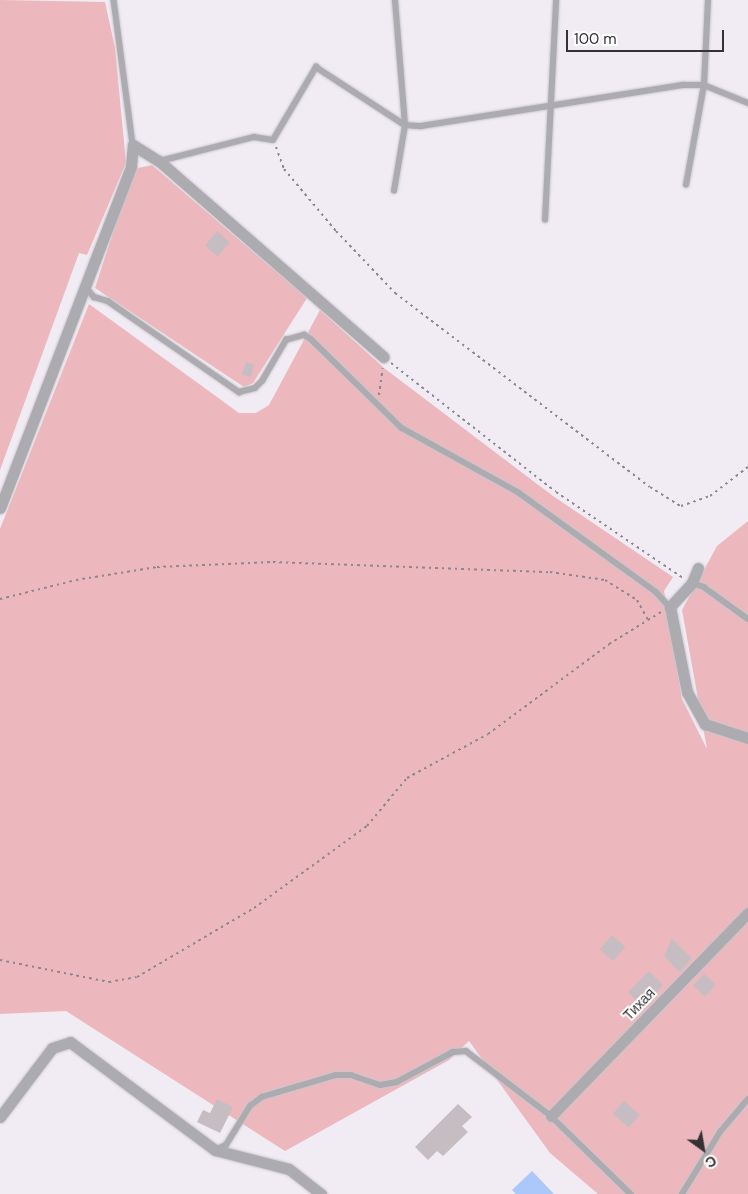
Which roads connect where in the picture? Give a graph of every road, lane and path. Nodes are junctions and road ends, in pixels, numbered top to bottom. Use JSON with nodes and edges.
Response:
{"nodes":[{"id":1,"x":114,"y":0,"type":"edge"},
{"id":2,"x":395,"y":0,"type":"edge"},
{"id":3,"x":556,"y":0,"type":"edge"},
{"id":4,"x":708,"y":0,"type":"edge"},
{"id":5,"x":704,"y":85,"type":"junction"},
{"id":6,"x":748,"y":103,"type":"edge"},
{"id":7,"x":550,"y":106,"type":"junction"},
{"id":8,"x":405,"y":125,"type":"junction"},
{"id":9,"x":273,"y":140,"type":"junction"},
{"id":10,"x":133,"y":145,"type":"junction"},
{"id":11,"x":159,"y":161,"type":"junction"},
{"id":12,"x":686,"y":185,"type":"dead end"},
{"id":13,"x":394,"y":191,"type":"dead end"},
{"id":14,"x":545,"y":220,"type":"dead end"},
{"id":15,"x":85,"y":286,"type":"junction"},
{"id":16,"x":384,"y":357,"type":"junction"},
{"id":17,"x":378,"y":405,"type":"junction"},
{"id":18,"x":748,"y":467,"type":"edge"},
{"id":19,"x":0,"y":508,"type":"edge"},
{"id":20,"x":698,"y":568,"type":"dead end"},
{"id":21,"x":692,"y":583,"type":"junction"},
{"id":22,"x":0,"y":599,"type":"edge"},
{"id":23,"x":670,"y":607,"type":"junction"},
{"id":24,"x":748,"y":619,"type":"edge"},
{"id":25,"x":648,"y":620,"type":"junction"},
{"id":26,"x":748,"y":738,"type":"edge"},
{"id":27,"x":748,"y":913,"type":"edge"},
{"id":28,"x":0,"y":960,"type":"edge"},
{"id":29,"x":748,"y":1099,"type":"edge"},
{"id":30,"x":0,"y":1116,"type":"edge"},
{"id":31,"x":551,"y":1116,"type":"junction"},
{"id":32,"x":215,"y":1150,"type":"junction"},
{"id":33,"x":321,"y":1194,"type":"edge"},
{"id":34,"x":631,"y":1194,"type":"edge"},
{"id":35,"x":682,"y":1194,"type":"edge"}],
"edges":[{"from":1,"to":10,"type":"lane"},
{"from":2,"to":8,"type":"lane"},
{"from":3,"to":7,"type":"lane"},
{"from":4,"to":5,"type":"lane"},
{"from":5,"to":6,"type":"lane"},
{"from":5,"to":7,"type":"lane"},
{"from":5,"to":12,"type":"lane"},
{"from":7,"to":8,"type":"lane"},
{"from":7,"to":14,"type":"lane"},
{"from":8,"to":9,"type":"lane"},
{"from":8,"to":13,"type":"lane"},
{"from":9,"to":11,"type":"lane"},
{"from":9,"to":18,"type":"path"},
{"from":10,"to":11,"type":"street"},
{"from":10,"to":15,"type":"street"},
{"from":11,"to":16,"type":"street"},
{"from":15,"to":17,"type":"lane"},
{"from":15,"to":19,"type":"street"},
{"from":16,"to":17,"type":"path"},
{"from":16,"to":21,"type":"path"},
{"from":17,"to":23,"type":"lane"},
{"from":20,"to":21,"type":"street"},
{"from":21,"to":23,"type":"street"},
{"from":21,"to":24,"type":"lane"},
{"from":22,"to":25,"type":"path"},
{"from":23,"to":25,"type":"path"},
{"from":23,"to":26,"type":"street"},
{"from":25,"to":28,"type":"path"},
{"from":27,"to":31,"type":"street","name":"Тихая"},
{"from":29,"to":35,"type":"lane"},
{"from":30,"to":32,"type":"street"},
{"from":31,"to":32,"type":"lane"},
{"from":31,"to":34,"type":"lane"},
{"from":32,"to":33,"type":"street"}]}
